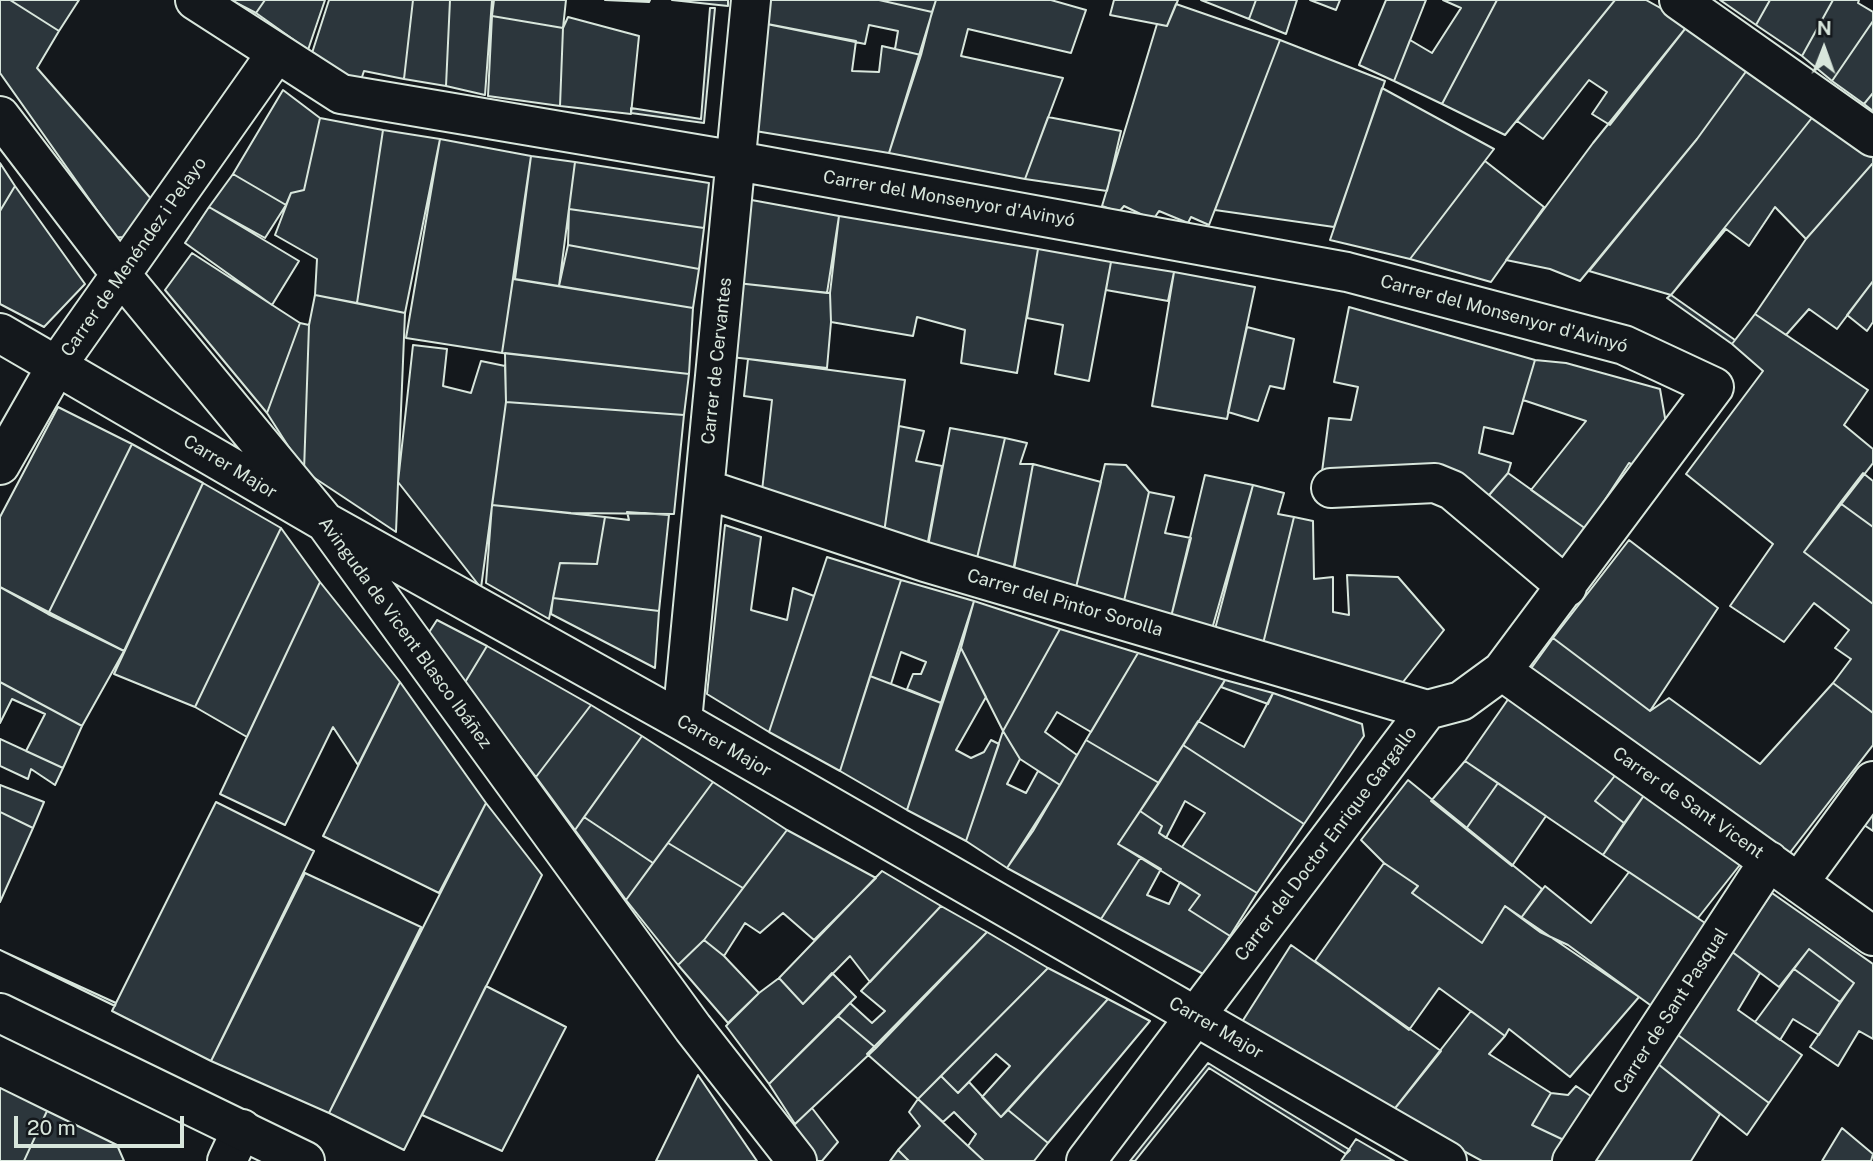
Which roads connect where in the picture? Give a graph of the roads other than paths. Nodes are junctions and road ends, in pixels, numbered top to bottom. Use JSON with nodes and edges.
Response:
{"nodes":[{"id":1,"x":195,"y":0,"type":"edge"},
{"id":2,"x":751,"y":0,"type":"edge"},
{"id":3,"x":1679,"y":0,"type":"edge"},
{"id":4,"x":276,"y":54,"type":"junction"},
{"id":5,"x":0,"y":116,"type":"edge"},
{"id":6,"x":1873,"y":137,"type":"edge"},
{"id":7,"x":737,"y":161,"type":"junction"},
{"id":8,"x":122,"y":276,"type":"junction"},
{"id":9,"x":0,"y":333,"type":"edge"},
{"id":10,"x":57,"y":365,"type":"junction"},
{"id":11,"x":1714,"y":387,"type":"joint"},
{"id":12,"x":0,"y":465,"type":"edge"},
{"id":13,"x":1331,"y":488,"type":"dead end"},
{"id":14,"x":705,"y":489,"type":"junction"},
{"id":15,"x":324,"y":522,"type":"junction"},
{"id":16,"x":1567,"y":587,"type":"junction"},
{"id":17,"x":1502,"y":671,"type":"junction"},
{"id":18,"x":1427,"y":710,"type":"junction"},
{"id":19,"x":682,"y":721,"type":"junction"},
{"id":20,"x":1873,"y":781,"type":"edge"},
{"id":21,"x":1784,"y":872,"type":"junction"},
{"id":22,"x":1873,"y":936,"type":"edge"},
{"id":23,"x":0,"y":1013,"type":"edge"},
{"id":24,"x":1196,"y":1017,"type":"junction"},
{"id":25,"x":235,"y":1145,"type":"edge"},
{"id":26,"x":305,"y":1161,"type":"edge"},
{"id":27,"x":797,"y":1161,"type":"edge"},
{"id":28,"x":1086,"y":1161,"type":"edge"},
{"id":29,"x":1447,"y":1161,"type":"edge"},
{"id":30,"x":1572,"y":1161,"type":"edge"}],
"edges":[{"from":1,"to":4,"type":"street","name":"Carrer del Monsenyor d'Avinyó"},
{"from":2,"to":7,"type":"street","name":"Carrer de Cervantes"},
{"from":3,"to":6,"type":"street"},
{"from":4,"to":7,"type":"street","name":"Carrer del Monsenyor d'Avinyó"},
{"from":4,"to":8,"type":"street","name":"Carrer de Menéndez i Pelayo"},
{"from":5,"to":8,"type":"street","name":"Avinguda de Vicent Blasco Ibáñez"},
{"from":7,"to":11,"type":"street","name":"Carrer del Monsenyor d'Avinyó"},
{"from":7,"to":14,"type":"street","name":"Carrer de Cervantes"},
{"from":8,"to":10,"type":"street","name":"Carrer de Menéndez i Pelayo"},
{"from":8,"to":15,"type":"street","name":"Avinguda de Vicent Blasco Ibáñez"},
{"from":9,"to":10,"type":"street","name":"Carrer Major"},
{"from":10,"to":12,"type":"street","name":"Carrer de Menéndez i Pelayo"},
{"from":10,"to":15,"type":"street","name":"Carrer Major"},
{"from":11,"to":16,"type":"street","name":"Carrer del Doctor Enrique Gargallo"},
{"from":13,"to":16,"type":"street"},
{"from":14,"to":18,"type":"street","name":"Carrer del Pintor Sorolla"},
{"from":14,"to":19,"type":"street","name":"Carrer de Cervantes"},
{"from":15,"to":19,"type":"street","name":"Carrer Major"},
{"from":15,"to":27,"type":"street","name":"Avinguda de Vicent Blasco Ibáñez"},
{"from":16,"to":17,"type":"street","name":"Carrer del Doctor Enrique Gargallo"},
{"from":17,"to":18,"type":"street","name":"Carrer del Doctor Enrique Gargallo"},
{"from":17,"to":21,"type":"street","name":"Carrer de Sant Vicent"},
{"from":18,"to":24,"type":"street","name":"Carrer del Doctor Enrique Gargallo"},
{"from":19,"to":24,"type":"street","name":"Carrer Major"},
{"from":20,"to":21,"type":"street","name":"Carrer de Sant Pasqual"},
{"from":21,"to":22,"type":"street","name":"Carrer de Sant Vicent"},
{"from":21,"to":30,"type":"street","name":"Carrer de Sant Pasqual"},
{"from":23,"to":25,"type":"street"},
{"from":24,"to":28,"type":"street","name":"Carrer del Doctor Enrique Gargallo"},
{"from":24,"to":29,"type":"street","name":"Carrer Major"},
{"from":25,"to":26,"type":"street"}]}
